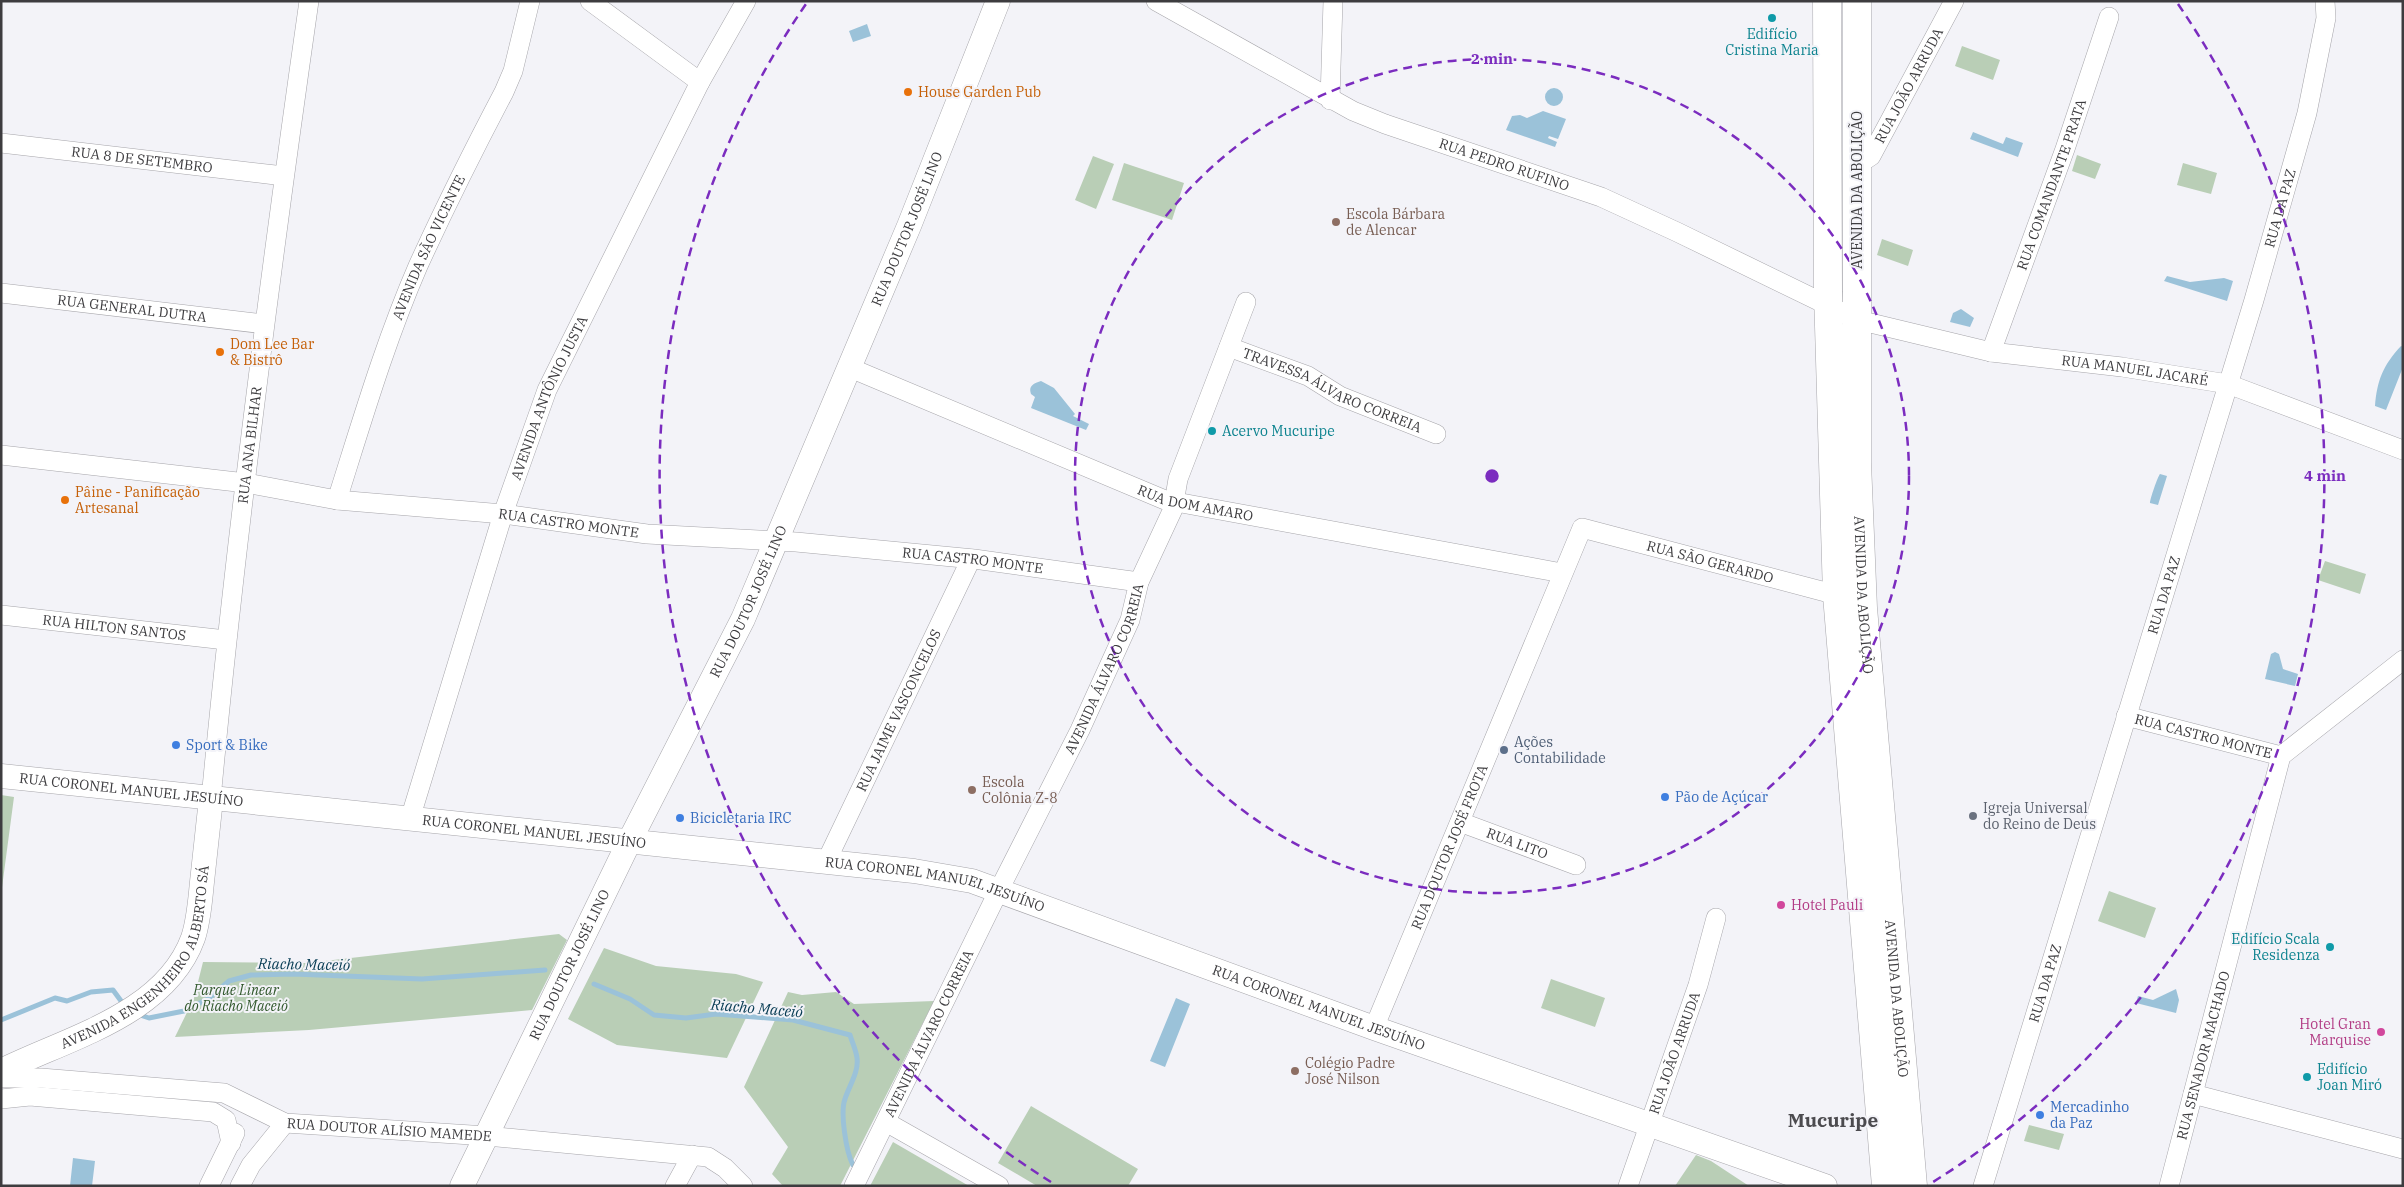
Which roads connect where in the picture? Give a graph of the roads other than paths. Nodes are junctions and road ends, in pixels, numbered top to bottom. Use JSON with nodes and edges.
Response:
{"nodes":[{"id":1,"x":309,"y":1,"type":"edge"},
{"id":2,"x":530,"y":1,"type":"edge"},
{"id":3,"x":590,"y":1,"type":"edge"},
{"id":4,"x":746,"y":1,"type":"edge"},
{"id":5,"x":998,"y":1,"type":"edge"},
{"id":6,"x":1156,"y":1,"type":"edge"},
{"id":7,"x":1333,"y":1,"type":"edge"},
{"id":8,"x":1827,"y":1,"type":"edge"},
{"id":9,"x":1857,"y":1,"type":"edge"},
{"id":10,"x":1954,"y":1,"type":"edge"},
{"id":11,"x":2325,"y":1,"type":"edge"},
{"id":12,"x":2109,"y":17,"type":"dead end"},
{"id":13,"x":700,"y":82,"type":"junction"},
{"id":14,"x":1330,"y":100,"type":"junction"},
{"id":15,"x":1,"y":143,"type":"edge"},
{"id":16,"x":1856,"y":166,"type":"junction"},
{"id":17,"x":284,"y":176,"type":"junction"},
{"id":18,"x":1,"y":293,"type":"edge"},
{"id":19,"x":1246,"y":302,"type":"dead end"},
{"id":20,"x":1828,"y":306,"type":"junction"},
{"id":21,"x":1858,"y":320,"type":"junction"},
{"id":22,"x":264,"y":324,"type":"junction"},
{"id":23,"x":1229,"y":347,"type":"junction"},
{"id":24,"x":1991,"y":352,"type":"junction"},
{"id":25,"x":848,"y":367,"type":"junction"},
{"id":26,"x":2228,"y":384,"type":"junction"},
{"id":27,"x":1436,"y":434,"type":"dead end"},
{"id":28,"x":2403,"y":450,"type":"edge"},
{"id":29,"x":1,"y":455,"type":"edge"},
{"id":30,"x":246,"y":483,"type":"junction"},
{"id":31,"x":337,"y":500,"type":"junction"},
{"id":32,"x":1174,"y":501,"type":"junction"},
{"id":33,"x":503,"y":514,"type":"junction"},
{"id":34,"x":1582,"y":528,"type":"joint"},
{"id":35,"x":777,"y":540,"type":"junction"},
{"id":36,"x":971,"y":559,"type":"junction"},
{"id":37,"x":1562,"y":573,"type":"junction"},
{"id":38,"x":1139,"y":582,"type":"junction"},
{"id":39,"x":1837,"y":596,"type":"junction"},
{"id":40,"x":1863,"y":608,"type":"junction"},
{"id":41,"x":1,"y":615,"type":"edge"},
{"id":42,"x":226,"y":640,"type":"junction"},
{"id":43,"x":2403,"y":660,"type":"edge"},
{"id":44,"x":2126,"y":716,"type":"junction"},
{"id":45,"x":2281,"y":756,"type":"junction"},
{"id":46,"x":1,"y":776,"type":"edge"},
{"id":47,"x":211,"y":799,"type":"junction"},
{"id":48,"x":410,"y":820,"type":"junction"},
{"id":49,"x":1460,"y":822,"type":"junction"},
{"id":50,"x":629,"y":842,"type":"junction"},
{"id":51,"x":826,"y":862,"type":"junction"},
{"id":52,"x":1576,"y":864,"type":"dead end"},
{"id":53,"x":999,"y":890,"type":"junction"},
{"id":54,"x":1716,"y":918,"type":"dead end"},
{"id":55,"x":1880,"y":944,"type":"junction"},
{"id":56,"x":1374,"y":1028,"type":"junction"},
{"id":57,"x":1,"y":1071,"type":"edge"},
{"id":58,"x":1,"y":1078,"type":"edge"},
{"id":59,"x":224,"y":1092,"type":"junction"},
{"id":60,"x":2193,"y":1094,"type":"junction"},
{"id":61,"x":1,"y":1099,"type":"edge"},
{"id":62,"x":886,"y":1122,"type":"junction"},
{"id":63,"x":284,"y":1123,"type":"junction"},
{"id":64,"x":1649,"y":1125,"type":"junction"},
{"id":65,"x":487,"y":1136,"type":"junction"},
{"id":66,"x":231,"y":1143,"type":"junction"},
{"id":67,"x":2403,"y":1150,"type":"edge"},
{"id":68,"x":692,"y":1155,"type":"junction"},
{"id":69,"x":209,"y":1186,"type":"edge"},
{"id":70,"x":240,"y":1186,"type":"edge"},
{"id":71,"x":462,"y":1186,"type":"edge"},
{"id":72,"x":675,"y":1186,"type":"edge"},
{"id":73,"x":743,"y":1186,"type":"edge"},
{"id":74,"x":854,"y":1186,"type":"edge"},
{"id":75,"x":999,"y":1186,"type":"edge"},
{"id":76,"x":1628,"y":1186,"type":"edge"},
{"id":77,"x":1825,"y":1186,"type":"edge"},
{"id":78,"x":1886,"y":1186,"type":"edge"},
{"id":79,"x":1913,"y":1186,"type":"edge"},
{"id":80,"x":1984,"y":1186,"type":"edge"},
{"id":81,"x":2169,"y":1186,"type":"edge"}],
"edges":[{"from":1,"to":17,"type":"street","name":"RUA ANA BILHAR"},
{"from":2,"to":31,"type":"street","name":"AVENIDA SÃO VICENTE"},
{"from":3,"to":13,"type":"street"},
{"from":4,"to":13,"type":"street","name":"AVENIDA ANTÔNIO JUSTA"},
{"from":5,"to":25,"type":"street","name":"RUA DOUTOR JOSÉ LINO"},
{"from":6,"to":14,"type":"street","name":"RUA PEDRO RUFINO"},
{"from":7,"to":14,"type":"street"},
{"from":8,"to":20,"type":"main road","name":"AVENIDA DA ABOLIÇÃO"},
{"from":9,"to":16,"type":"main road","name":"AVENIDA DA ABOLIÇÃO"},
{"from":10,"to":16,"type":"street","name":"RUA JOÃO ARRUDA"},
{"from":11,"to":26,"type":"street","name":"RUA DA PAZ"},
{"from":12,"to":24,"type":"street","name":"RUA COMANDANTE PRATA"},
{"from":13,"to":33,"type":"street","name":"AVENIDA ANTÔNIO JUSTA"},
{"from":14,"to":20,"type":"street","name":"RUA PEDRO RUFINO"},
{"from":15,"to":17,"type":"street","name":"RUA 8 DE SETEMBRO"},
{"from":16,"to":21,"type":"main road","name":"AVENIDA DA ABOLIÇÃO"},
{"from":17,"to":22,"type":"street","name":"RUA ANA BILHAR"},
{"from":18,"to":22,"type":"street","name":"RUA GENERAL DUTRA"},
{"from":19,"to":23,"type":"street","name":"AVENIDA ÁLVARO CORREIA"},
{"from":20,"to":21,"type":"street","name":"RUA PEDRO RUFINO"},
{"from":20,"to":39,"type":"main road","name":"AVENIDA DA ABOLIÇÃO"},
{"from":21,"to":24,"type":"street","name":"RUA MANUEL JACARÉ"},
{"from":21,"to":40,"type":"main road","name":"AVENIDA DA ABOLIÇÃO"},
{"from":22,"to":30,"type":"street","name":"RUA ANA BILHAR"},
{"from":23,"to":27,"type":"street","name":"TRAVESSA ÁLVARO CORREIA"},
{"from":23,"to":32,"type":"street","name":"AVENIDA ÁLVARO CORREIA"},
{"from":24,"to":26,"type":"street","name":"RUA MANUEL JACARÉ"},
{"from":25,"to":32,"type":"street","name":"RUA DOM AMARO"},
{"from":25,"to":35,"type":"street","name":"RUA DOUTOR JOSÉ LINO"},
{"from":26,"to":28,"type":"street","name":"RUA MANUEL JACARÉ"},
{"from":26,"to":44,"type":"street","name":"RUA DA PAZ"},
{"from":29,"to":30,"type":"street","name":"RUA CASTRO MONTE"},
{"from":30,"to":31,"type":"street","name":"RUA CASTRO MONTE"},
{"from":30,"to":42,"type":"street","name":"RUA ANA BILHAR"},
{"from":31,"to":33,"type":"street","name":"RUA CASTRO MONTE"},
{"from":32,"to":37,"type":"street","name":"RUA DOM AMARO"},
{"from":32,"to":38,"type":"street","name":"AVENIDA ÁLVARO CORREIA"},
{"from":33,"to":35,"type":"street","name":"RUA CASTRO MONTE"},
{"from":33,"to":48,"type":"street","name":"AVENIDA ANTÔNIO JUSTA"},
{"from":34,"to":37,"type":"street","name":"RUA DOUTOR JOSÉ FROTA"},
{"from":34,"to":39,"type":"street","name":"RUA SÃO GERARDO"},
{"from":35,"to":36,"type":"street","name":"RUA CASTRO MONTE"},
{"from":35,"to":50,"type":"street","name":"RUA DOUTOR JOSÉ LINO"},
{"from":36,"to":38,"type":"street","name":"RUA CASTRO MONTE"},
{"from":36,"to":51,"type":"street","name":"RUA JAIME VASCONCELOS"},
{"from":37,"to":49,"type":"street","name":"RUA DOUTOR JOSÉ FROTA"},
{"from":38,"to":53,"type":"street","name":"AVENIDA ÁLVARO CORREIA"},
{"from":39,"to":40,"type":"main road"},
{"from":39,"to":55,"type":"main road","name":"AVENIDA DA ABOLIÇÃO"},
{"from":40,"to":55,"type":"main road","name":"AVENIDA DA ABOLIÇÃO"},
{"from":41,"to":42,"type":"street","name":"RUA HILTON SANTOS"},
{"from":42,"to":47,"type":"street","name":"RUA ANA BILHAR"},
{"from":43,"to":45,"type":"street"},
{"from":44,"to":45,"type":"street","name":"RUA CASTRO MONTE"},
{"from":44,"to":80,"type":"street","name":"RUA DA PAZ"},
{"from":45,"to":60,"type":"street","name":"RUA SENADOR MACHADO"},
{"from":46,"to":47,"type":"street","name":"RUA CORONEL MANUEL JESUÍNO"},
{"from":47,"to":48,"type":"street","name":"RUA CORONEL MANUEL JESUÍNO"},
{"from":47,"to":57,"type":"street","name":"AVENIDA ENGENHEIRO ALBERTO SÁ"},
{"from":48,"to":50,"type":"street","name":"RUA CORONEL MANUEL JESUÍNO"},
{"from":49,"to":52,"type":"street","name":"RUA LITO"},
{"from":49,"to":56,"type":"street","name":"RUA DOUTOR JOSÉ FROTA"},
{"from":50,"to":51,"type":"street","name":"RUA CORONEL MANUEL JESUÍNO"},
{"from":50,"to":65,"type":"street","name":"RUA DOUTOR JOSÉ LINO"},
{"from":51,"to":53,"type":"street","name":"RUA CORONEL MANUEL JESUÍNO"},
{"from":53,"to":56,"type":"street","name":"RUA CORONEL MANUEL JESUÍNO"},
{"from":53,"to":62,"type":"street","name":"AVENIDA ÁLVARO CORREIA"},
{"from":54,"to":64,"type":"street","name":"RUA JOÃO ARRUDA"},
{"from":55,"to":78,"type":"main road","name":"AVENIDA DA ABOLIÇÃO"},
{"from":55,"to":79,"type":"main road","name":"AVENIDA DA ABOLIÇÃO"},
{"from":56,"to":64,"type":"street","name":"RUA CORONEL MANUEL JESUÍNO"},
{"from":58,"to":59,"type":"street","name":"RUA DOUTOR ALÍSIO MAMEDE"},
{"from":59,"to":63,"type":"street","name":"RUA DOUTOR ALÍSIO MAMEDE"},
{"from":59,"to":66,"type":"street"},
{"from":60,"to":67,"type":"street"},
{"from":60,"to":81,"type":"street","name":"RUA SENADOR MACHADO"},
{"from":61,"to":66,"type":"street"},
{"from":62,"to":74,"type":"street","name":"AVENIDA ÁLVARO CORREIA"},
{"from":62,"to":75,"type":"street"},
{"from":63,"to":65,"type":"street","name":"RUA DOUTOR ALÍSIO MAMEDE"},
{"from":63,"to":70,"type":"street"},
{"from":64,"to":76,"type":"street","name":"RUA JOÃO ARRUDA"},
{"from":64,"to":77,"type":"street","name":"RUA CORONEL MANUEL JESUÍNO"},
{"from":65,"to":68,"type":"street","name":"RUA DOUTOR ALÍSIO MAMEDE"},
{"from":65,"to":71,"type":"street","name":"RUA DOUTOR JOSÉ LINO"},
{"from":66,"to":69,"type":"street"},
{"from":68,"to":72,"type":"street"},
{"from":68,"to":73,"type":"street","name":"RUA DOUTOR ALÍSIO MAMEDE"}]}
